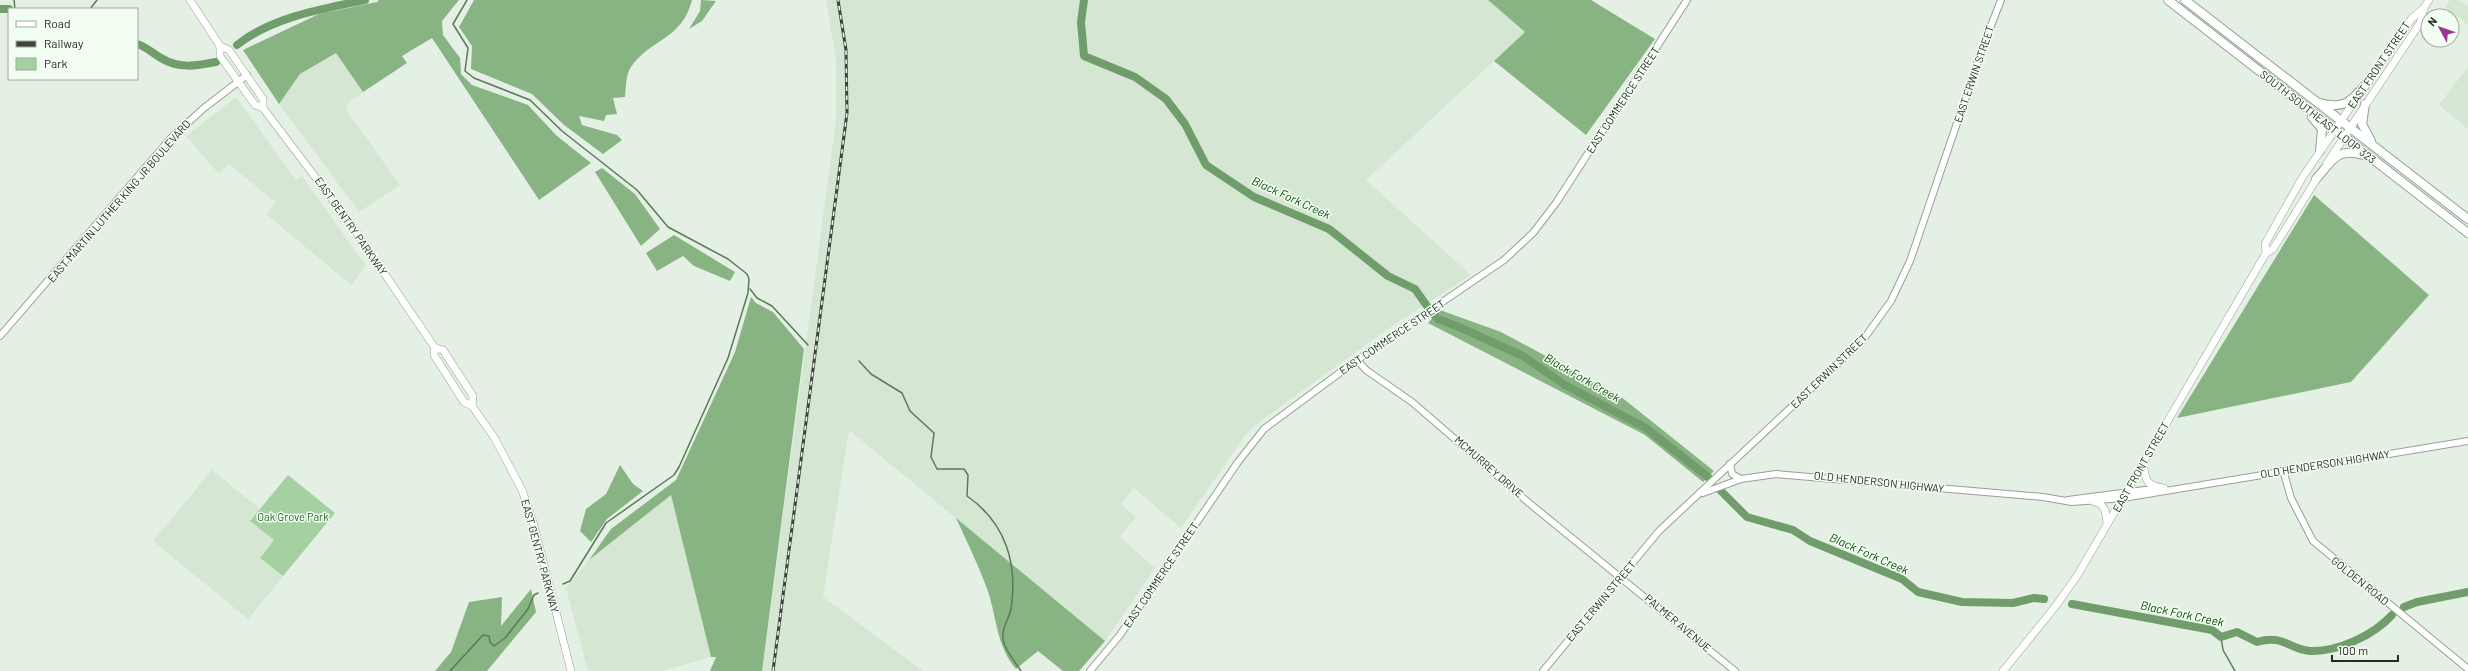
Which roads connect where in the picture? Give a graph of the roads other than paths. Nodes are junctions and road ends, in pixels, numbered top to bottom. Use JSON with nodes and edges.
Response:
{"nodes":[{"id":1,"x":190,"y":0,"type":"edge"},
{"id":2,"x":1687,"y":0,"type":"edge"},
{"id":3,"x":2001,"y":0,"type":"edge"},
{"id":4,"x":2168,"y":0,"type":"edge"},
{"id":5,"x":2185,"y":0,"type":"edge"},
{"id":6,"x":2429,"y":0,"type":"edge"},
{"id":7,"x":2424,"y":8,"type":"edge"},
{"id":8,"x":2420,"y":11,"type":"edge"},
{"id":9,"x":2420,"y":23,"type":"edge"},
{"id":10,"x":220,"y":46,"type":"junction"},
{"id":11,"x":247,"y":76,"type":"junction"},
{"id":12,"x":238,"y":82,"type":"junction"},
{"id":13,"x":2368,"y":82,"type":"junction"},
{"id":14,"x":2298,"y":102,"type":"junction"},
{"id":15,"x":2318,"y":103,"type":"junction"},
{"id":16,"x":2365,"y":104,"type":"junction"},
{"id":17,"x":263,"y":108,"type":"junction"},
{"id":18,"x":2341,"y":121,"type":"junction"},
{"id":19,"x":2350,"y":128,"type":"junction"},
{"id":20,"x":2335,"y":130,"type":"junction"},
{"id":21,"x":2344,"y":137,"type":"junction"},
{"id":22,"x":2320,"y":151,"type":"junction"},
{"id":23,"x":2379,"y":151,"type":"junction"},
{"id":24,"x":2368,"y":157,"type":"junction"},
{"id":25,"x":2316,"y":179,"type":"junction"},
{"id":26,"x":2468,"y":219,"type":"edge"},
{"id":27,"x":2468,"y":232,"type":"edge"},
{"id":28,"x":2266,"y":253,"type":"junction"},
{"id":29,"x":0,"y":336,"type":"edge"},
{"id":30,"x":435,"y":348,"type":"junction"},
{"id":31,"x":1357,"y":360,"type":"junction"},
{"id":32,"x":472,"y":406,"type":"junction"},
{"id":33,"x":2468,"y":441,"type":"edge"},
{"id":34,"x":2143,"y":463,"type":"junction"},
{"id":35,"x":1730,"y":464,"type":"junction"},
{"id":36,"x":2283,"y":470,"type":"junction"},
{"id":37,"x":1741,"y":478,"type":"junction"},
{"id":38,"x":2183,"y":487,"type":"junction"},
{"id":39,"x":2164,"y":488,"type":"junction"},
{"id":40,"x":2124,"y":495,"type":"junction"},
{"id":41,"x":1695,"y":497,"type":"junction"},
{"id":42,"x":2068,"y":500,"type":"junction"},
{"id":43,"x":2092,"y":501,"type":"junction"},
{"id":44,"x":2107,"y":525,"type":"junction"},
{"id":45,"x":1621,"y":576,"type":"junction"},
{"id":46,"x":2468,"y":669,"type":"edge"},
{"id":47,"x":571,"y":671,"type":"edge"},
{"id":48,"x":1090,"y":671,"type":"edge"},
{"id":49,"x":1543,"y":671,"type":"edge"},
{"id":50,"x":1735,"y":671,"type":"edge"},
{"id":51,"x":2003,"y":671,"type":"edge"}],
"edges":[{"from":1,"to":10,"type":"main road","name":"EAST GENTRY PARKWAY"},
{"from":2,"to":31,"type":"main road","name":"EAST COMMERCE STREET"},
{"from":3,"to":35,"type":"main road","name":"EAST ERWIN STREET"},
{"from":4,"to":14,"type":"highway","name":"SOUTH SOUTHEAST LOOP 323"},
{"from":5,"to":15,"type":"highway","name":"SOUTH SOUTHEAST LOOP 323"},
{"from":6,"to":7,"type":"main road"},
{"from":8,"to":13,"type":"main road","name":"EAST FRONT STREET"},
{"from":9,"to":16,"type":"main road","name":"EAST FRONT STREET"},
{"from":10,"to":11,"type":"main road","name":"EAST GENTRY PARKWAY"},
{"from":10,"to":12,"type":"main road","name":"EAST GENTRY PARKWAY"},
{"from":11,"to":12,"type":"main road","name":"EAST MARTIN LUTHER KING JR BOULEVARD"},
{"from":11,"to":17,"type":"main road","name":"EAST GENTRY PARKWAY"},
{"from":12,"to":17,"type":"main road","name":"EAST GENTRY PARKWAY"},
{"from":12,"to":29,"type":"main road","name":"EAST MARTIN LUTHER KING JR BOULEVARD"},
{"from":13,"to":15,"type":"highway"},
{"from":13,"to":18,"type":"main road","name":"EAST FRONT STREET"},
{"from":14,"to":20,"type":"highway","name":"SOUTH SOUTHEAST LOOP 323"},
{"from":14,"to":22,"type":"highway"},
{"from":15,"to":18,"type":"highway","name":"SOUTH SOUTHEAST LOOP 323"},
{"from":16,"to":19,"type":"main road","name":"EAST FRONT STREET"},
{"from":16,"to":23,"type":"highway"},
{"from":17,"to":30,"type":"main road","name":"EAST GENTRY PARKWAY"},
{"from":18,"to":19,"type":"highway","name":"SOUTH SOUTHEAST LOOP 323"},
{"from":18,"to":20,"type":"main road","name":"EAST FRONT STREET"},
{"from":19,"to":21,"type":"main road","name":"EAST FRONT STREET"},
{"from":19,"to":23,"type":"highway","name":"SOUTH SOUTHEAST LOOP 323"},
{"from":20,"to":21,"type":"highway","name":"SOUTH SOUTHEAST LOOP 323"},
{"from":20,"to":22,"type":"main road","name":"EAST FRONT STREET"},
{"from":21,"to":24,"type":"highway","name":"SOUTH SOUTHEAST LOOP 323"},
{"from":21,"to":25,"type":"main road","name":"EAST FRONT STREET"},
{"from":22,"to":28,"type":"main road","name":"EAST FRONT STREET"},
{"from":23,"to":26,"type":"highway","name":"SOUTH SOUTHEAST LOOP 323"},
{"from":24,"to":25,"type":"highway"},
{"from":24,"to":27,"type":"highway","name":"SOUTH SOUTHEAST LOOP 323"},
{"from":25,"to":28,"type":"main road","name":"EAST FRONT STREET"},
{"from":28,"to":34,"type":"main road","name":"EAST FRONT STREET"},
{"from":30,"to":32,"type":"main road","name":"EAST GENTRY PARKWAY"},
{"from":30,"to":32,"type":"main road","name":"EAST GENTRY PARKWAY"},
{"from":31,"to":45,"type":"main road","name":"MCMURREY DRIVE"},
{"from":31,"to":48,"type":"main road","name":"EAST COMMERCE STREET"},
{"from":32,"to":47,"type":"main road","name":"EAST GENTRY PARKWAY"},
{"from":33,"to":36,"type":"main road","name":"OLD HENDERSON HIGHWAY"},
{"from":34,"to":39,"type":"main road"},
{"from":34,"to":40,"type":"main road","name":"EAST FRONT STREET"},
{"from":35,"to":37,"type":"main road"},
{"from":35,"to":41,"type":"main road","name":"EAST ERWIN STREET"},
{"from":36,"to":38,"type":"main road","name":"OLD HENDERSON HIGHWAY"},
{"from":36,"to":46,"type":"main road","name":"GOLDEN ROAD"},
{"from":37,"to":41,"type":"main road","name":"OLD HENDERSON HIGHWAY"},
{"from":37,"to":42,"type":"main road","name":"OLD HENDERSON HIGHWAY"},
{"from":38,"to":39,"type":"main road","name":"OLD HENDERSON HIGHWAY"},
{"from":38,"to":40,"type":"main road","name":"OLD HENDERSON HIGHWAY"},
{"from":39,"to":40,"type":"main road","name":"OLD HENDERSON HIGHWAY"},
{"from":40,"to":42,"type":"main road","name":"OLD HENDERSON HIGHWAY"},
{"from":40,"to":43,"type":"main road","name":"OLD HENDERSON HIGHWAY"},
{"from":40,"to":44,"type":"main road","name":"EAST FRONT STREET"},
{"from":41,"to":45,"type":"main road","name":"EAST ERWIN STREET"},
{"from":42,"to":43,"type":"main road","name":"OLD HENDERSON HIGHWAY"},
{"from":43,"to":44,"type":"main road"},
{"from":44,"to":51,"type":"main road","name":"EAST FRONT STREET"},
{"from":45,"to":49,"type":"main road","name":"EAST ERWIN STREET"},
{"from":45,"to":50,"type":"main road","name":"PALMER AVENUE"}]}
